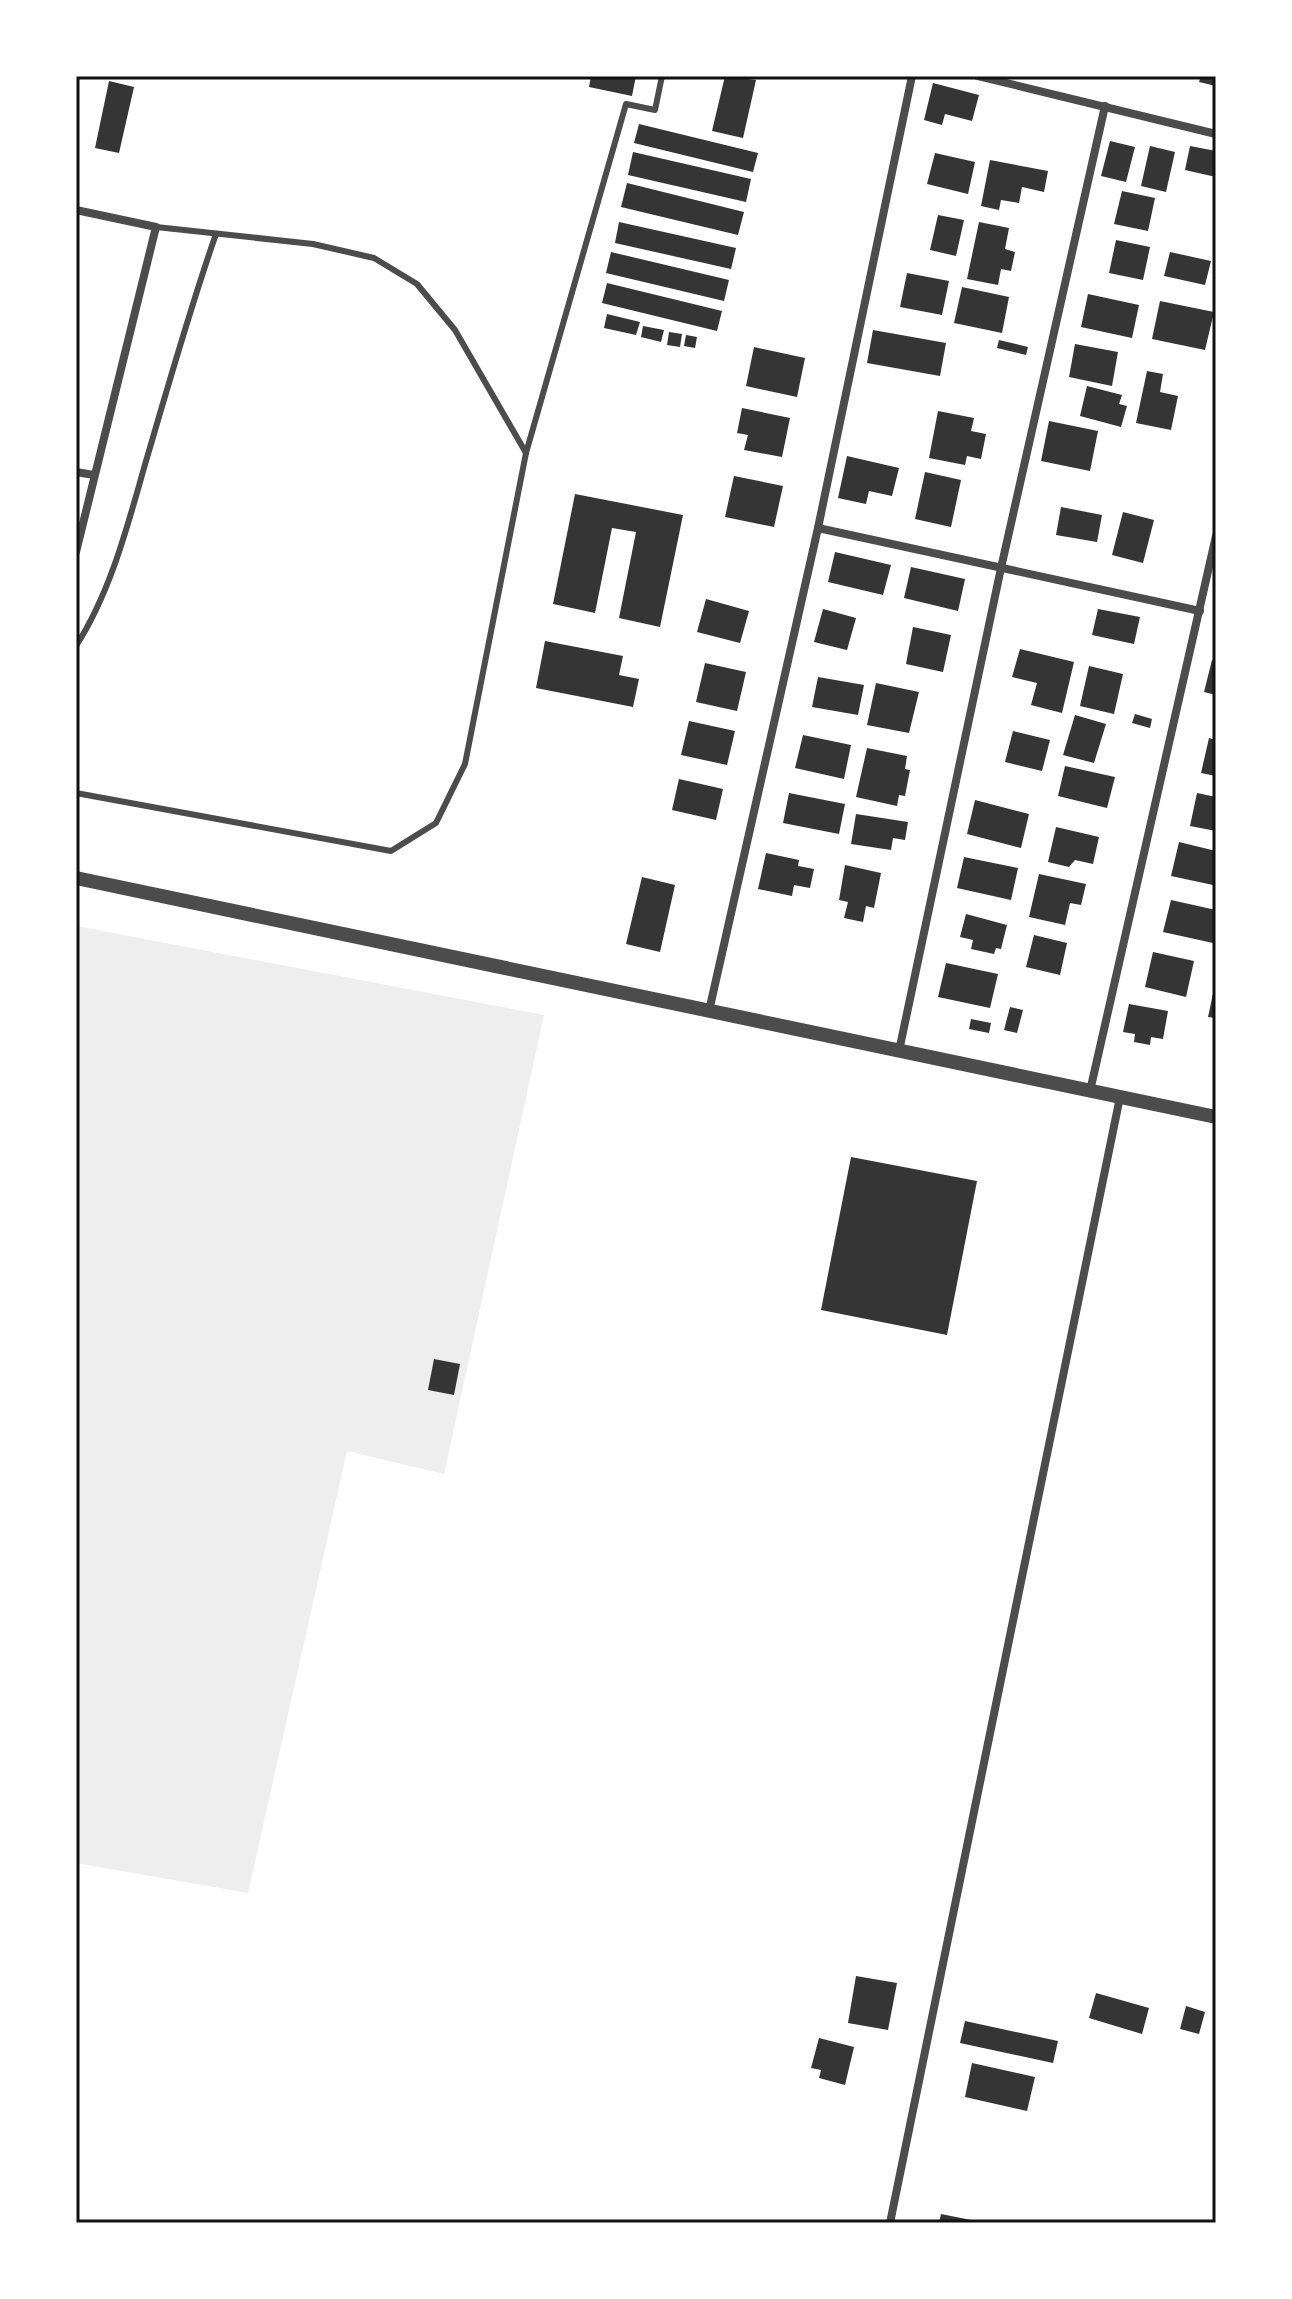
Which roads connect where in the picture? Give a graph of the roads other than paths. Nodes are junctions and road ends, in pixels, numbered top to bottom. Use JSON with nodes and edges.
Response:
{"nodes":[{"id":1,"x":662,"y":76,"type":"edge"},
{"id":2,"x":912,"y":76,"type":"edge"},
{"id":3,"x":978,"y":76,"type":"edge"},
{"id":4,"x":1105,"y":106,"type":"junction"},
{"id":5,"x":1216,"y":134,"type":"edge"},
{"id":6,"x":76,"y":210,"type":"edge"},
{"id":7,"x":156,"y":227,"type":"junction"},
{"id":8,"x":216,"y":234,"type":"junction"},
{"id":9,"x":526,"y":453,"type":"junction"},
{"id":10,"x":76,"y":472,"type":"edge"},
{"id":11,"x":94,"y":475,"type":"junction"},
{"id":12,"x":818,"y":528,"type":"junction"},
{"id":13,"x":1216,"y":536,"type":"edge"},
{"id":14,"x":76,"y":552,"type":"edge"},
{"id":15,"x":1001,"y":568,"type":"junction"},
{"id":16,"x":1200,"y":611,"type":"junction"},
{"id":17,"x":76,"y":646,"type":"edge"},
{"id":18,"x":76,"y":793,"type":"edge"},
{"id":19,"x":76,"y":878,"type":"edge"},
{"id":20,"x":709,"y":1011,"type":"junction"},
{"id":21,"x":899,"y":1051,"type":"junction"},
{"id":22,"x":1090,"y":1091,"type":"junction"},
{"id":23,"x":1120,"y":1097,"type":"junction"},
{"id":24,"x":1216,"y":1117,"type":"edge"},
{"id":25,"x":890,"y":2223,"type":"edge"}],
"edges":[{"from":1,"to":9,"type":"lane"},
{"from":2,"to":12,"type":"street"},
{"from":3,"to":4,"type":"street"},
{"from":4,"to":5,"type":"street"},
{"from":4,"to":15,"type":"street"},
{"from":6,"to":7,"type":"street"},
{"from":7,"to":8,"type":"lane"},
{"from":7,"to":11,"type":"street"},
{"from":8,"to":9,"type":"lane"},
{"from":8,"to":17,"type":"lane"},
{"from":9,"to":18,"type":"lane"},
{"from":10,"to":11,"type":"street"},
{"from":11,"to":14,"type":"street"},
{"from":12,"to":15,"type":"street"},
{"from":12,"to":20,"type":"street"},
{"from":13,"to":16,"type":"street"},
{"from":15,"to":16,"type":"street"},
{"from":15,"to":21,"type":"street"},
{"from":16,"to":22,"type":"street"},
{"from":19,"to":20,"type":"street"},
{"from":20,"to":21,"type":"street"},
{"from":21,"to":22,"type":"street"},
{"from":22,"to":23,"type":"street"},
{"from":23,"to":24,"type":"street"},
{"from":23,"to":25,"type":"street"}]}
